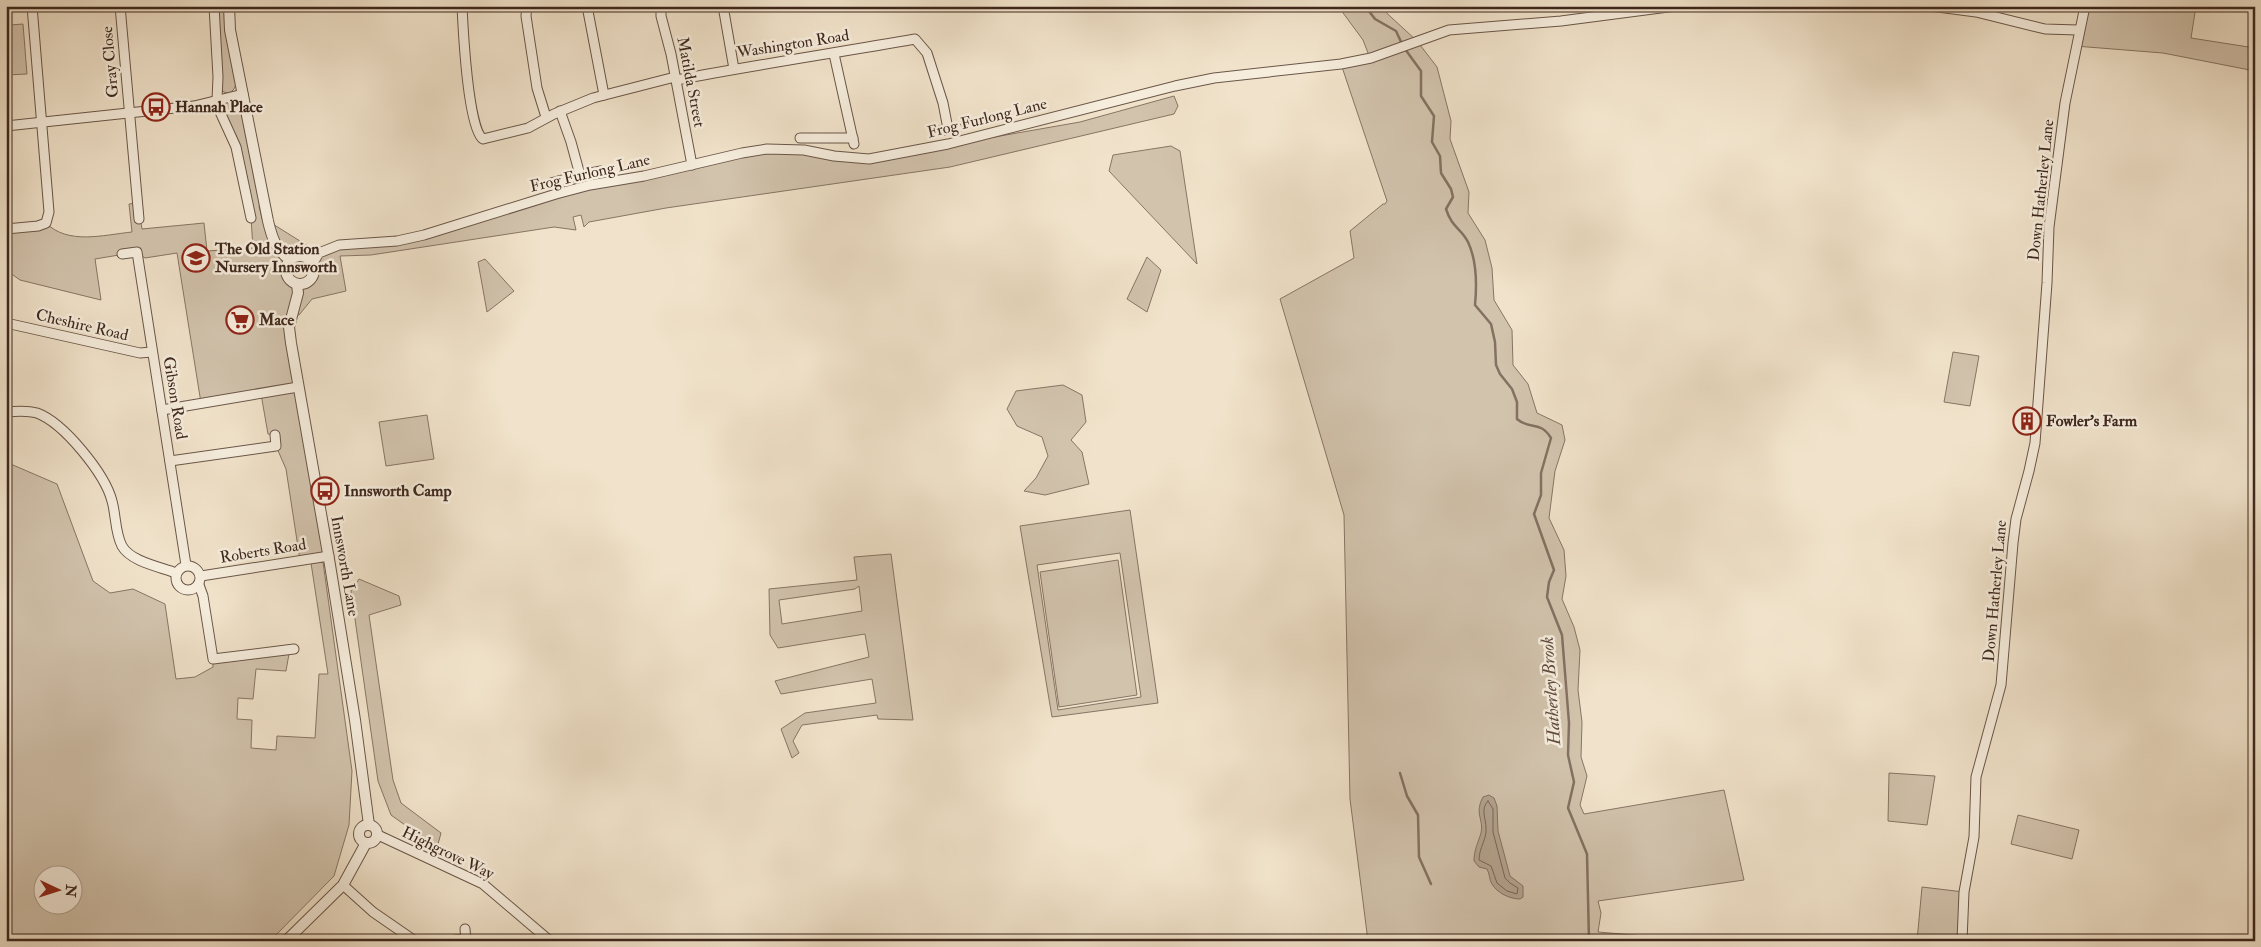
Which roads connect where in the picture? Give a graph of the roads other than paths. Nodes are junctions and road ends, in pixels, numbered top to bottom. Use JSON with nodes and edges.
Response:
{"nodes":[{"id":1,"x":32,"y":6,"type":"edge"},
{"id":2,"x":120,"y":6,"type":"edge"},
{"id":3,"x":214,"y":6,"type":"edge"},
{"id":4,"x":228,"y":6,"type":"edge"},
{"id":5,"x":462,"y":6,"type":"edge"},
{"id":6,"x":527,"y":6,"type":"edge"},
{"id":7,"x":587,"y":6,"type":"edge"},
{"id":8,"x":660,"y":6,"type":"edge"},
{"id":9,"x":723,"y":6,"type":"edge"},
{"id":10,"x":1676,"y":6,"type":"edge"},
{"id":11,"x":1930,"y":6,"type":"edge"},
{"id":12,"x":2085,"y":6,"type":"edge"},
{"id":13,"x":2078,"y":30,"type":"junction"},
{"id":14,"x":834,"y":54,"type":"junction"},
{"id":15,"x":734,"y":69,"type":"junction"},
{"id":16,"x":676,"y":78,"type":"junction"},
{"id":17,"x":243,"y":94,"type":"junction"},
{"id":18,"x":604,"y":95,"type":"junction"},
{"id":19,"x":216,"y":101,"type":"junction"},
{"id":20,"x":560,"y":112,"type":"junction"},
{"id":21,"x":130,"y":114,"type":"junction"},
{"id":22,"x":546,"y":118,"type":"junction"},
{"id":23,"x":43,"y":123,"type":"junction"},
{"id":24,"x":6,"y":126,"type":"edge"},
{"id":25,"x":938,"y":131,"type":"dead end"},
{"id":26,"x":800,"y":138,"type":"dead end"},
{"id":27,"x":692,"y":165,"type":"junction"},
{"id":28,"x":601,"y":170,"type":"dead end"},
{"id":29,"x":580,"y":175,"type":"junction"},
{"id":30,"x":551,"y":183,"type":"dead end"},
{"id":31,"x":148,"y":202,"type":"dead end"},
{"id":32,"x":138,"y":203,"type":"junction"},
{"id":33,"x":251,"y":218,"type":"dead end"},
{"id":34,"x":139,"y":219,"type":"dead end"},
{"id":35,"x":6,"y":229,"type":"edge"},
{"id":36,"x":136,"y":242,"type":"dead end"},
{"id":37,"x":137,"y":252,"type":"junction"},
{"id":38,"x":122,"y":254,"type":"dead end"},
{"id":39,"x":290,"y":260,"type":"junction"},
{"id":40,"x":313,"y":263,"type":"junction"},
{"id":41,"x":298,"y":284,"type":"junction"},
{"id":42,"x":6,"y":324,"type":"edge"},
{"id":43,"x":152,"y":352,"type":"junction"},
{"id":44,"x":298,"y":387,"type":"junction"},
{"id":45,"x":162,"y":410,"type":"junction"},
{"id":46,"x":6,"y":412,"type":"edge"},
{"id":47,"x":275,"y":435,"type":"dead end"},
{"id":48,"x":170,"y":461,"type":"junction"},
{"id":49,"x":329,"y":556,"type":"junction"},
{"id":50,"x":186,"y":565,"type":"junction"},
{"id":51,"x":176,"y":573,"type":"junction"},
{"id":52,"x":201,"y":576,"type":"junction"},
{"id":53,"x":199,"y":585,"type":"junction"},
{"id":54,"x":294,"y":649,"type":"dead end"},
{"id":55,"x":370,"y":825,"type":"junction"},
{"id":56,"x":378,"y":834,"type":"junction"},
{"id":57,"x":366,"y":844,"type":"junction"},
{"id":58,"x":343,"y":885,"type":"junction"},
{"id":59,"x":465,"y":936,"type":"edge"},
{"id":60,"x":455,"y":940,"type":"edge"},
{"id":61,"x":286,"y":941,"type":"edge"},
{"id":62,"x":414,"y":941,"type":"edge"},
{"id":63,"x":550,"y":941,"type":"edge"},
{"id":64,"x":1962,"y":941,"type":"edge"}],
"edges":[{"from":1,"to":23,"type":"street"},
{"from":2,"to":21,"type":"street","name":"Gray Close"},
{"from":3,"to":19,"type":"street"},
{"from":4,"to":17,"type":"street"},
{"from":5,"to":22,"type":"street","name":"Washington Road"},
{"from":6,"to":22,"type":"street"},
{"from":7,"to":18,"type":"street"},
{"from":8,"to":16,"type":"street","name":"Matilda Street"},
{"from":9,"to":15,"type":"street"},
{"from":10,"to":27,"type":"street","name":"Frog Furlong Lane"},
{"from":11,"to":13,"type":"street"},
{"from":12,"to":13,"type":"street","name":"Down Hatherley Lane"},
{"from":13,"to":64,"type":"street","name":"Down Hatherley Lane"},
{"from":14,"to":15,"type":"street","name":"Washington Road"},
{"from":14,"to":25,"type":"street","name":"Washington Road"},
{"from":14,"to":26,"type":"street"},
{"from":15,"to":16,"type":"street","name":"Washington Road"},
{"from":16,"to":18,"type":"street","name":"Washington Road"},
{"from":16,"to":27,"type":"street","name":"Matilda Street"},
{"from":17,"to":19,"type":"street"},
{"from":17,"to":39,"type":"street"},
{"from":18,"to":20,"type":"street","name":"Washington Road"},
{"from":19,"to":21,"type":"street"},
{"from":19,"to":33,"type":"street"},
{"from":20,"to":22,"type":"street","name":"Washington Road"},
{"from":20,"to":29,"type":"street"},
{"from":21,"to":23,"type":"street"},
{"from":21,"to":32,"type":"street"},
{"from":23,"to":24,"type":"street"},
{"from":23,"to":35,"type":"street"},
{"from":27,"to":40,"type":"street","name":"Frog Furlong Lane"},
{"from":28,"to":29,"type":"street"},
{"from":29,"to":30,"type":"street"},
{"from":31,"to":32,"type":"street"},
{"from":32,"to":34,"type":"street"},
{"from":36,"to":37,"type":"street","name":"Gibson Road"},
{"from":37,"to":38,"type":"street"},
{"from":37,"to":43,"type":"street","name":"Gibson Road"},
{"from":39,"to":40,"type":"street"},
{"from":39,"to":41,"type":"street"},
{"from":40,"to":41,"type":"street"},
{"from":41,"to":44,"type":"street","name":"Innsworth Lane"},
{"from":42,"to":43,"type":"street","name":"Cheshire Road"},
{"from":43,"to":45,"type":"street","name":"Gibson Road"},
{"from":44,"to":45,"type":"street"},
{"from":44,"to":49,"type":"street","name":"Innsworth Lane"},
{"from":45,"to":48,"type":"street","name":"Gibson Road"},
{"from":46,"to":51,"type":"street"},
{"from":47,"to":48,"type":"street"},
{"from":48,"to":50,"type":"street","name":"Gibson Road"},
{"from":49,"to":52,"type":"street","name":"Roberts Road"},
{"from":49,"to":55,"type":"street","name":"Innsworth Lane"},
{"from":50,"to":51,"type":"street"},
{"from":50,"to":52,"type":"street"},
{"from":51,"to":53,"type":"street"},
{"from":52,"to":53,"type":"street"},
{"from":53,"to":54,"type":"street"},
{"from":55,"to":56,"type":"street"},
{"from":55,"to":57,"type":"street"},
{"from":56,"to":57,"type":"street"},
{"from":56,"to":63,"type":"street","name":"Highgrove Way"},
{"from":57,"to":58,"type":"street"},
{"from":58,"to":61,"type":"street"},
{"from":58,"to":62,"type":"street"},
{"from":59,"to":60,"type":"street"}]}
